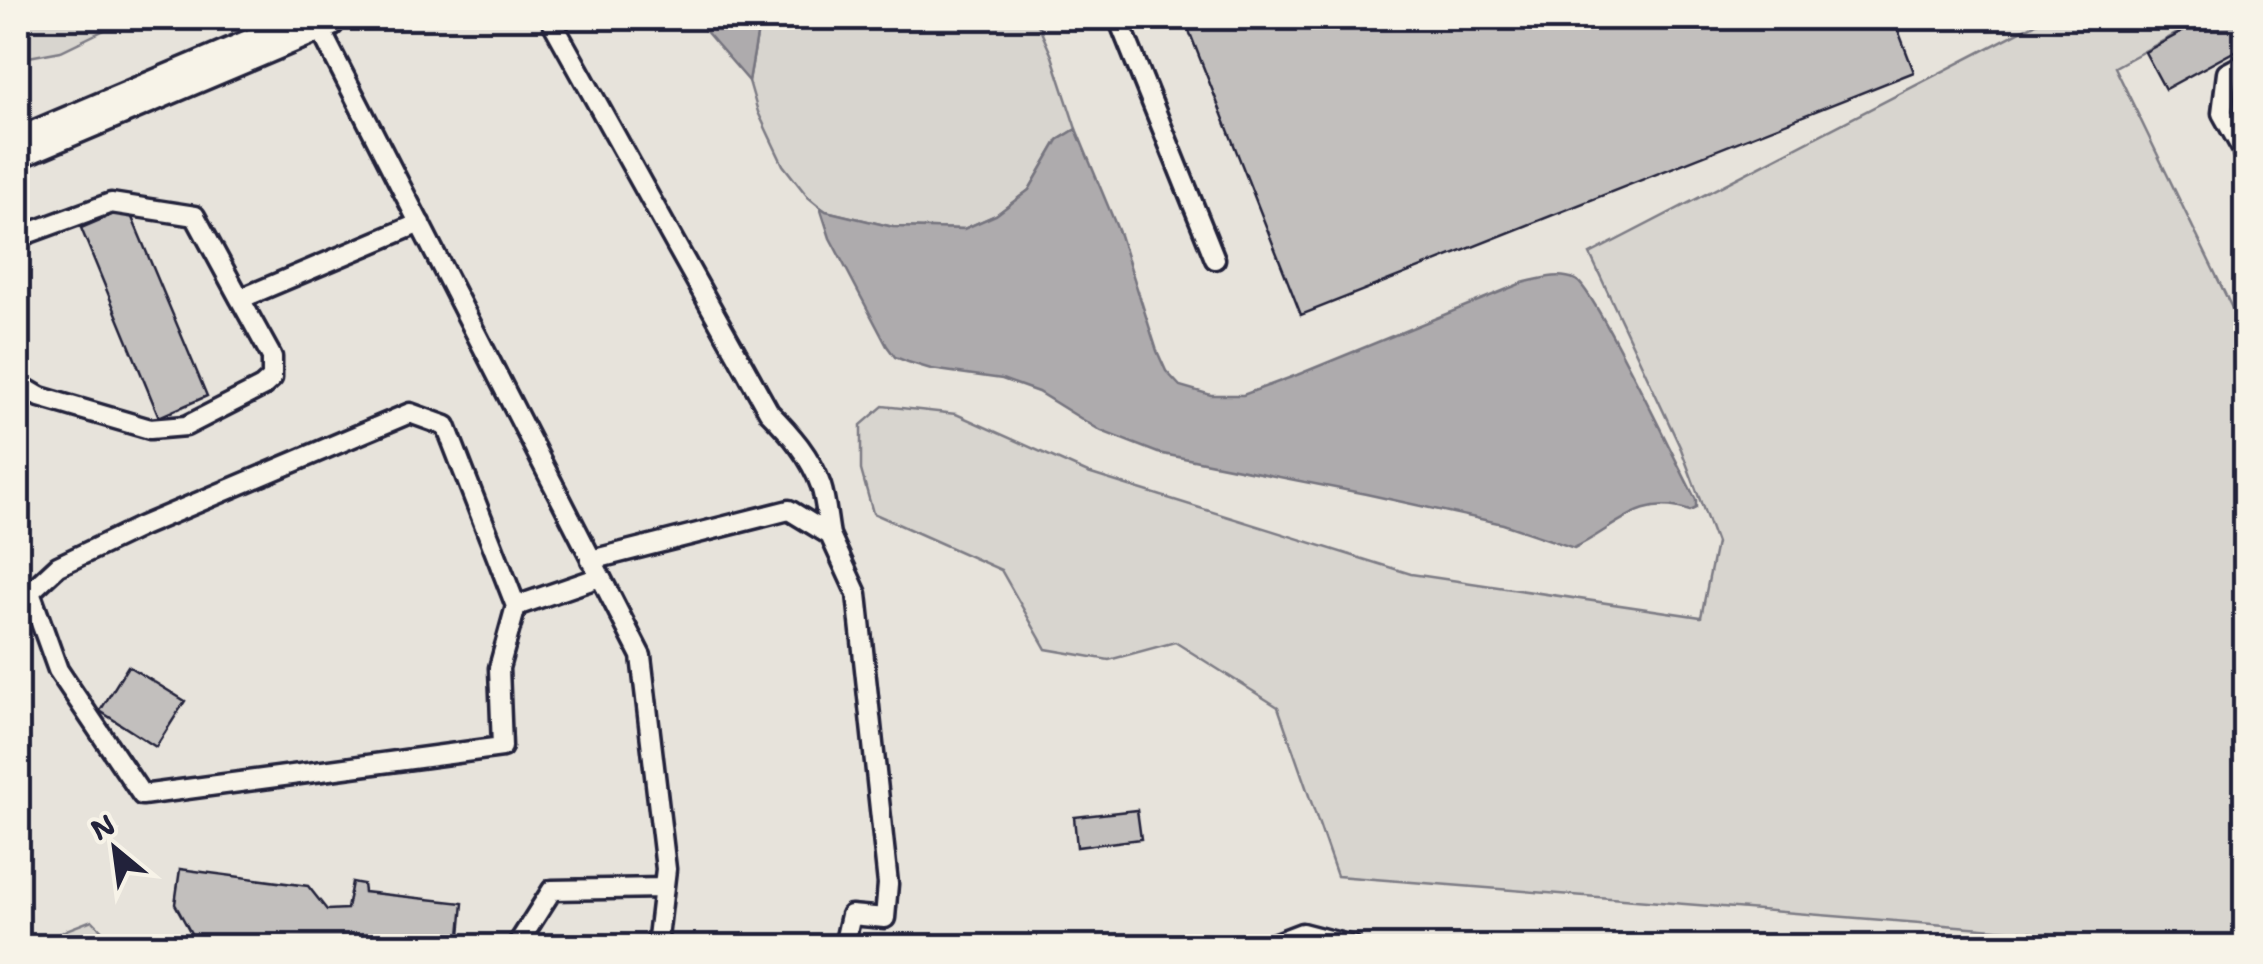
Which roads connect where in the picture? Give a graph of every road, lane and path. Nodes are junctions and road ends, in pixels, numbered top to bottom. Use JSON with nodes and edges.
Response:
{"nodes":[{"id":1,"x":1118,"y":18,"type":"edge"},
{"id":2,"x":321,"y":19,"type":"edge"},
{"id":3,"x":552,"y":22,"type":"dead end"},
{"id":4,"x":2246,"y":63,"type":"edge"},
{"id":5,"x":18,"y":148,"type":"edge"},
{"id":6,"x":2246,"y":156,"type":"edge"},
{"id":7,"x":420,"y":223,"type":"junction"},
{"id":8,"x":18,"y":237,"type":"edge"},
{"id":9,"x":1215,"y":259,"type":"dead end"},
{"id":10,"x":240,"y":299,"type":"junction"},
{"id":11,"x":18,"y":384,"type":"edge"},
{"id":12,"x":830,"y":535,"type":"junction"},
{"id":13,"x":596,"y":568,"type":"junction"},
{"id":14,"x":516,"y":606,"type":"junction"},
{"id":15,"x":664,"y":888,"type":"junction"},
{"id":16,"x":518,"y":946,"type":"edge"},
{"id":17,"x":657,"y":946,"type":"edge"},
{"id":18,"x":844,"y":946,"type":"edge"},
{"id":19,"x":1268,"y":946,"type":"edge"},
{"id":20,"x":1352,"y":946,"type":"edge"}],
"edges":[{"from":1,"to":9,"type":"lane"},
{"from":2,"to":5,"type":"street"},
{"from":2,"to":7,"type":"lane"},
{"from":3,"to":12,"type":"lane"},
{"from":4,"to":6,"type":"lane"},
{"from":7,"to":10,"type":"lane"},
{"from":7,"to":13,"type":"lane"},
{"from":8,"to":10,"type":"lane"},
{"from":10,"to":11,"type":"lane"},
{"from":12,"to":13,"type":"lane"},
{"from":12,"to":18,"type":"lane"},
{"from":13,"to":14,"type":"lane"},
{"from":13,"to":15,"type":"lane"},
{"from":14,"to":14,"type":"lane"},
{"from":15,"to":16,"type":"lane"},
{"from":15,"to":17,"type":"lane"},
{"from":19,"to":20,"type":"lane"}]}
